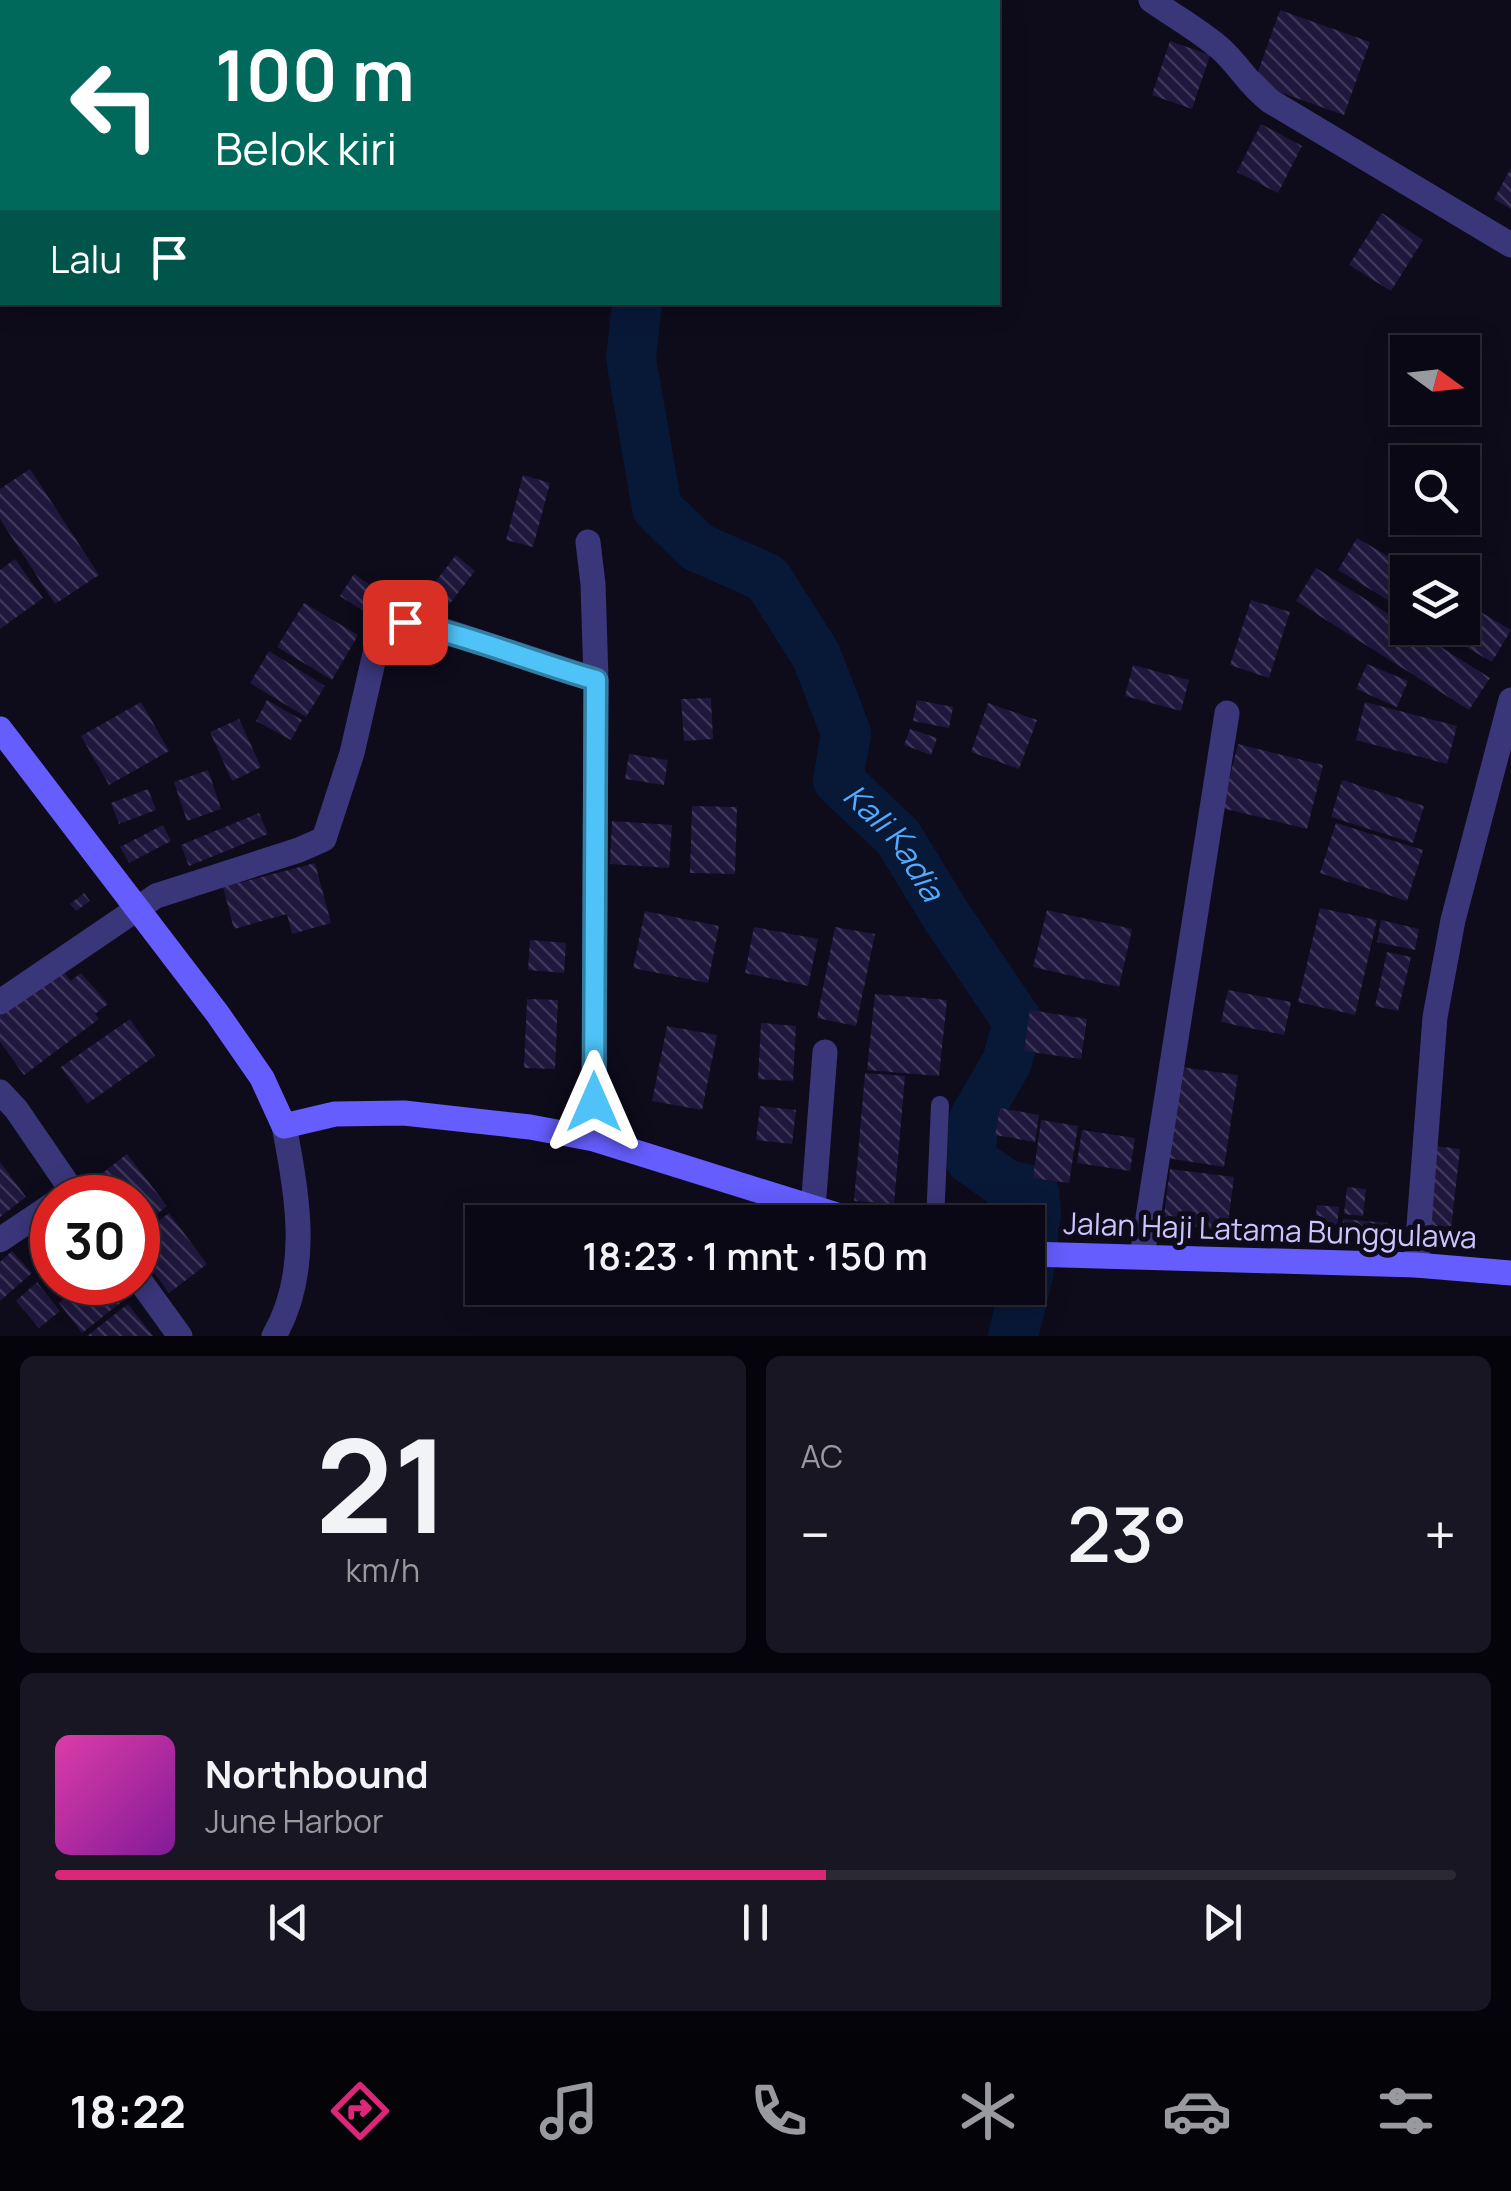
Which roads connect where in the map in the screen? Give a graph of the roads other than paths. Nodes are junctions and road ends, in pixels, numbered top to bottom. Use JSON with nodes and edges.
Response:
{"nodes":[{"id":1,"x":1152,"y":0,"type":"edge"},
{"id":2,"x":1511,"y":245,"type":"edge"},
{"id":3,"x":588,"y":542,"type":"dead end"},
{"id":4,"x":596,"y":680,"type":"junction"},
{"id":5,"x":1511,"y":700,"type":"edge"},
{"id":6,"x":1227,"y":713,"type":"dead end"},
{"id":7,"x":0,"y":729,"type":"edge"},
{"id":8,"x":138,"y":910,"type":"junction"},
{"id":9,"x":0,"y":1002,"type":"edge"},
{"id":10,"x":825,"y":1052,"type":"dead end"},
{"id":11,"x":0,"y":1092,"type":"edge"},
{"id":12,"x":940,"y":1105,"type":"dead end"},
{"id":13,"x":284,"y":1126,"type":"junction"},
{"id":14,"x":594,"y":1139,"type":"junction"},
{"id":15,"x":53,"y":1175,"type":"edge"},
{"id":16,"x":798,"y":1205,"type":"edge"},
{"id":17,"x":813,"y":1205,"type":"edge"},
{"id":18,"x":936,"y":1205,"type":"edge"},
{"id":19,"x":30,"y":1221,"type":"edge"},
{"id":20,"x":0,"y":1240,"type":"edge"},
{"id":21,"x":1045,"y":1254,"type":"edge"},
{"id":22,"x":1142,"y":1256,"type":"junction"},
{"id":23,"x":1416,"y":1264,"type":"junction"},
{"id":24,"x":1511,"y":1273,"type":"edge"},
{"id":25,"x":158,"y":1305,"type":"edge"},
{"id":26,"x":180,"y":1336,"type":"edge"},
{"id":27,"x":274,"y":1336,"type":"edge"}],
"edges":[{"from":1,"to":2,"type":"street"},
{"from":3,"to":4,"type":"street"},
{"from":4,"to":8,"type":"street"},
{"from":4,"to":14,"type":"street"},
{"from":5,"to":23,"type":"street"},
{"from":6,"to":22,"type":"street"},
{"from":7,"to":8,"type":"main road"},
{"from":8,"to":9,"type":"street"},
{"from":8,"to":13,"type":"main road"},
{"from":10,"to":17,"type":"street"},
{"from":11,"to":15,"type":"street"},
{"from":12,"to":18,"type":"lane"},
{"from":13,"to":14,"type":"main road"},
{"from":13,"to":27,"type":"street"},
{"from":14,"to":16,"type":"main road"},
{"from":19,"to":20,"type":"street"},
{"from":21,"to":22,"type":"main road","name":"Jalan Haji Latama Bunggulawa"},
{"from":22,"to":23,"type":"main road","name":"Jalan Haji Latama Bunggulawa"},
{"from":23,"to":24,"type":"main road","name":"Jalan Haji Latama Bunggulawa"},
{"from":25,"to":26,"type":"street"}]}
